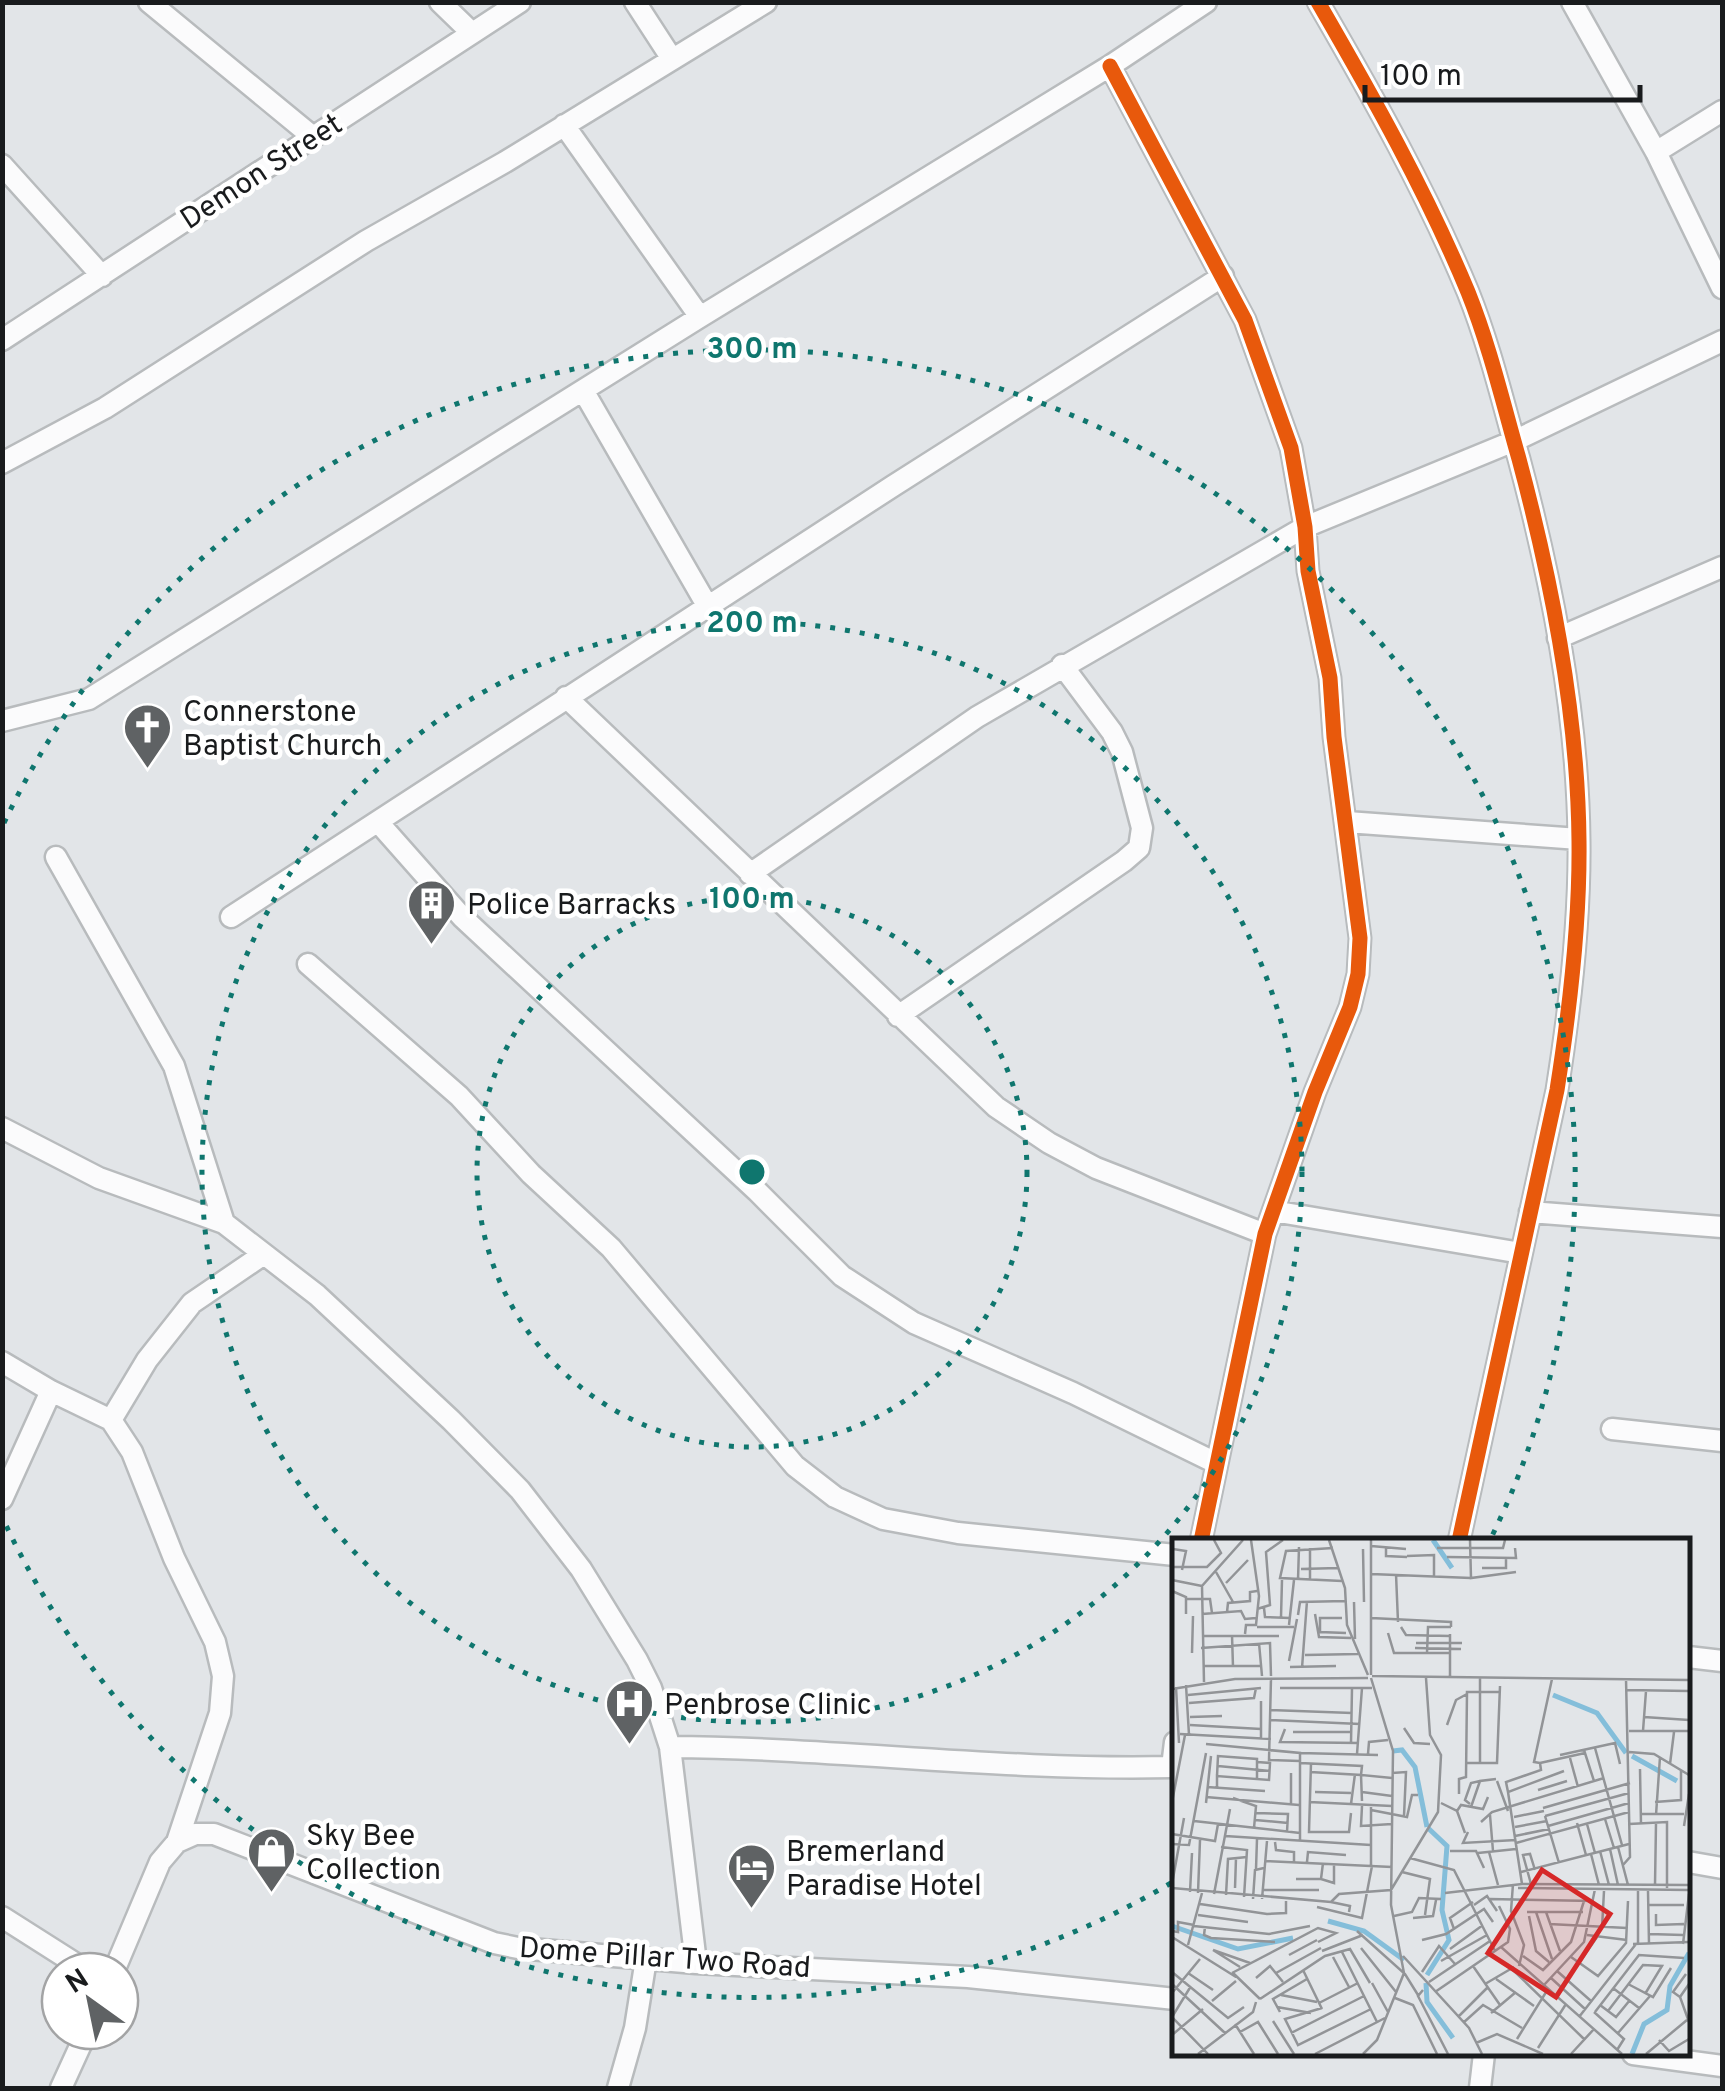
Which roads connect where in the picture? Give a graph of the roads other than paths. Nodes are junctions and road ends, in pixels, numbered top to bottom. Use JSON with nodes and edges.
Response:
{"nodes":[{"id":1,"x":150,"y":2,"type":"edge"},
{"id":2,"x":440,"y":2,"type":"edge"},
{"id":3,"x":520,"y":2,"type":"edge"},
{"id":4,"x":635,"y":2,"type":"edge"},
{"id":5,"x":766,"y":2,"type":"edge"},
{"id":6,"x":1206,"y":2,"type":"edge"},
{"id":7,"x":1318,"y":2,"type":"edge"},
{"id":8,"x":1572,"y":2,"type":"edge"},
{"id":9,"x":472,"y":33,"type":"junction"},
{"id":10,"x":672,"y":59,"type":"junction"},
{"id":11,"x":1110,"y":66,"type":"junction"},
{"id":12,"x":1722,"y":110,"type":"edge"},
{"id":13,"x":564,"y":125,"type":"junction"},
{"id":14,"x":313,"y":137,"type":"junction"},
{"id":15,"x":1656,"y":152,"type":"junction"},
{"id":16,"x":2,"y":165,"type":"edge"},
{"id":17,"x":102,"y":276,"type":"junction"},
{"id":18,"x":1223,"y":276,"type":"junction"},
{"id":19,"x":1722,"y":288,"type":"edge"},
{"id":20,"x":700,"y":317,"type":"junction"},
{"id":21,"x":2,"y":340,"type":"edge"},
{"id":22,"x":1722,"y":341,"type":"edge"},
{"id":23,"x":584,"y":392,"type":"junction"},
{"id":24,"x":1514,"y":441,"type":"junction"},
{"id":25,"x":2,"y":463,"type":"edge"},
{"id":26,"x":1305,"y":527,"type":"junction"},
{"id":27,"x":1722,"y":567,"type":"edge"},
{"id":28,"x":708,"y":607,"type":"junction"},
{"id":29,"x":1558,"y":638,"type":"junction"},
{"id":30,"x":1062,"y":665,"type":"junction"},
{"id":31,"x":566,"y":697,"type":"junction"},
{"id":32,"x":2,"y":721,"type":"edge"},
{"id":33,"x":378,"y":822,"type":"junction"},
{"id":34,"x":1347,"y":822,"type":"junction"},
{"id":35,"x":1579,"y":839,"type":"junction"},
{"id":36,"x":56,"y":858,"type":"dead end"},
{"id":37,"x":750,"y":874,"type":"junction"},
{"id":38,"x":231,"y":917,"type":"dead end"},
{"id":39,"x":308,"y":964,"type":"dead end"},
{"id":40,"x":898,"y":1016,"type":"junction"},
{"id":41,"x":2,"y":1128,"type":"edge"},
{"id":42,"x":1273,"y":1211,"type":"junction"},
{"id":43,"x":1530,"y":1212,"type":"junction"},
{"id":44,"x":224,"y":1224,"type":"junction"},
{"id":45,"x":1722,"y":1227,"type":"edge"},
{"id":46,"x":1265,"y":1234,"type":"junction"},
{"id":47,"x":1521,"y":1253,"type":"junction"},
{"id":48,"x":264,"y":1254,"type":"junction"},
{"id":49,"x":2,"y":1362,"type":"edge"},
{"id":50,"x":51,"y":1391,"type":"junction"},
{"id":51,"x":111,"y":1420,"type":"junction"},
{"id":52,"x":1612,"y":1429,"type":"dead end"},
{"id":53,"x":1722,"y":1441,"type":"edge"},
{"id":54,"x":1216,"y":1463,"type":"junction"},
{"id":55,"x":2,"y":1499,"type":"edge"},
{"id":56,"x":1202,"y":1538,"type":"edge"},
{"id":57,"x":1459,"y":1538,"type":"edge"},
{"id":58,"x":1172,"y":1555,"type":"edge"},
{"id":59,"x":1690,"y":1657,"type":"edge"},
{"id":60,"x":1722,"y":1662,"type":"edge"},
{"id":61,"x":670,"y":1747,"type":"junction"},
{"id":62,"x":1172,"y":1767,"type":"edge"},
{"id":63,"x":177,"y":1842,"type":"junction"},
{"id":64,"x":1690,"y":1862,"type":"edge"},
{"id":65,"x":1722,"y":1868,"type":"edge"},
{"id":66,"x":2,"y":1917,"type":"edge"},
{"id":67,"x":56,"y":1951,"type":"edge"},
{"id":68,"x":122,"y":1951,"type":"edge"},
{"id":69,"x":646,"y":1959,"type":"junction"},
{"id":70,"x":696,"y":1963,"type":"junction"},
{"id":71,"x":1172,"y":1999,"type":"edge"},
{"id":72,"x":78,"y":2051,"type":"edge"},
{"id":73,"x":1484,"y":2056,"type":"edge"},
{"id":74,"x":1648,"y":2056,"type":"edge"},
{"id":75,"x":1722,"y":2066,"type":"edge"},
{"id":76,"x":61,"y":2088,"type":"edge"},
{"id":77,"x":618,"y":2088,"type":"edge"},
{"id":78,"x":1480,"y":2088,"type":"edge"}],
"edges":[{"from":1,"to":14,"type":"street"},
{"from":2,"to":9,"type":"street"},
{"from":3,"to":9,"type":"street","name":"Demon Street"},
{"from":4,"to":10,"type":"street"},
{"from":5,"to":10,"type":"street"},
{"from":6,"to":11,"type":"street"},
{"from":7,"to":24,"type":"street"},
{"from":8,"to":15,"type":"street"},
{"from":9,"to":14,"type":"street","name":"Demon Street"},
{"from":10,"to":13,"type":"street"},
{"from":11,"to":18,"type":"street"},
{"from":11,"to":20,"type":"street"},
{"from":12,"to":15,"type":"street"},
{"from":13,"to":20,"type":"street"},
{"from":13,"to":25,"type":"street"},
{"from":14,"to":17,"type":"street","name":"Demon Street"},
{"from":15,"to":19,"type":"street"},
{"from":16,"to":17,"type":"street"},
{"from":17,"to":21,"type":"street","name":"Demon Street"},
{"from":18,"to":26,"type":"street"},
{"from":18,"to":28,"type":"street"},
{"from":20,"to":23,"type":"street"},
{"from":22,"to":24,"type":"street"},
{"from":23,"to":28,"type":"street"},
{"from":23,"to":32,"type":"street"},
{"from":24,"to":26,"type":"street"},
{"from":24,"to":29,"type":"street"},
{"from":26,"to":30,"type":"street"},
{"from":26,"to":34,"type":"street"},
{"from":27,"to":29,"type":"street"},
{"from":28,"to":31,"type":"street"},
{"from":29,"to":35,"type":"street"},
{"from":30,"to":37,"type":"street"},
{"from":30,"to":40,"type":"street"},
{"from":31,"to":33,"type":"street"},
{"from":31,"to":37,"type":"street"},
{"from":33,"to":38,"type":"street"},
{"from":33,"to":54,"type":"street"},
{"from":34,"to":35,"type":"street"},
{"from":34,"to":42,"type":"street"},
{"from":35,"to":43,"type":"street"},
{"from":36,"to":44,"type":"street"},
{"from":37,"to":40,"type":"street"},
{"from":39,"to":58,"type":"street"},
{"from":40,"to":46,"type":"street"},
{"from":41,"to":44,"type":"street"},
{"from":42,"to":46,"type":"street"},
{"from":42,"to":47,"type":"street"},
{"from":43,"to":45,"type":"street"},
{"from":43,"to":47,"type":"street"},
{"from":44,"to":48,"type":"street"},
{"from":46,"to":54,"type":"street"},
{"from":47,"to":57,"type":"street"},
{"from":48,"to":51,"type":"street"},
{"from":48,"to":61,"type":"street"},
{"from":49,"to":50,"type":"street"},
{"from":50,"to":51,"type":"street"},
{"from":50,"to":55,"type":"street"},
{"from":51,"to":63,"type":"street"},
{"from":52,"to":53,"type":"street"},
{"from":54,"to":56,"type":"street"},
{"from":59,"to":60,"type":"street"},
{"from":61,"to":62,"type":"street"},
{"from":61,"to":70,"type":"street"},
{"from":63,"to":68,"type":"street"},
{"from":63,"to":69,"type":"street","name":"Dome Pillar Two Road"},
{"from":64,"to":65,"type":"street"},
{"from":66,"to":67,"type":"street"},
{"from":69,"to":70,"type":"street","name":"Dome Pillar Two Road"},
{"from":69,"to":77,"type":"street"},
{"from":70,"to":71,"type":"street","name":"Dome Pillar Two Road"},
{"from":72,"to":76,"type":"street"},
{"from":73,"to":78,"type":"street"},
{"from":74,"to":75,"type":"street"}]}
